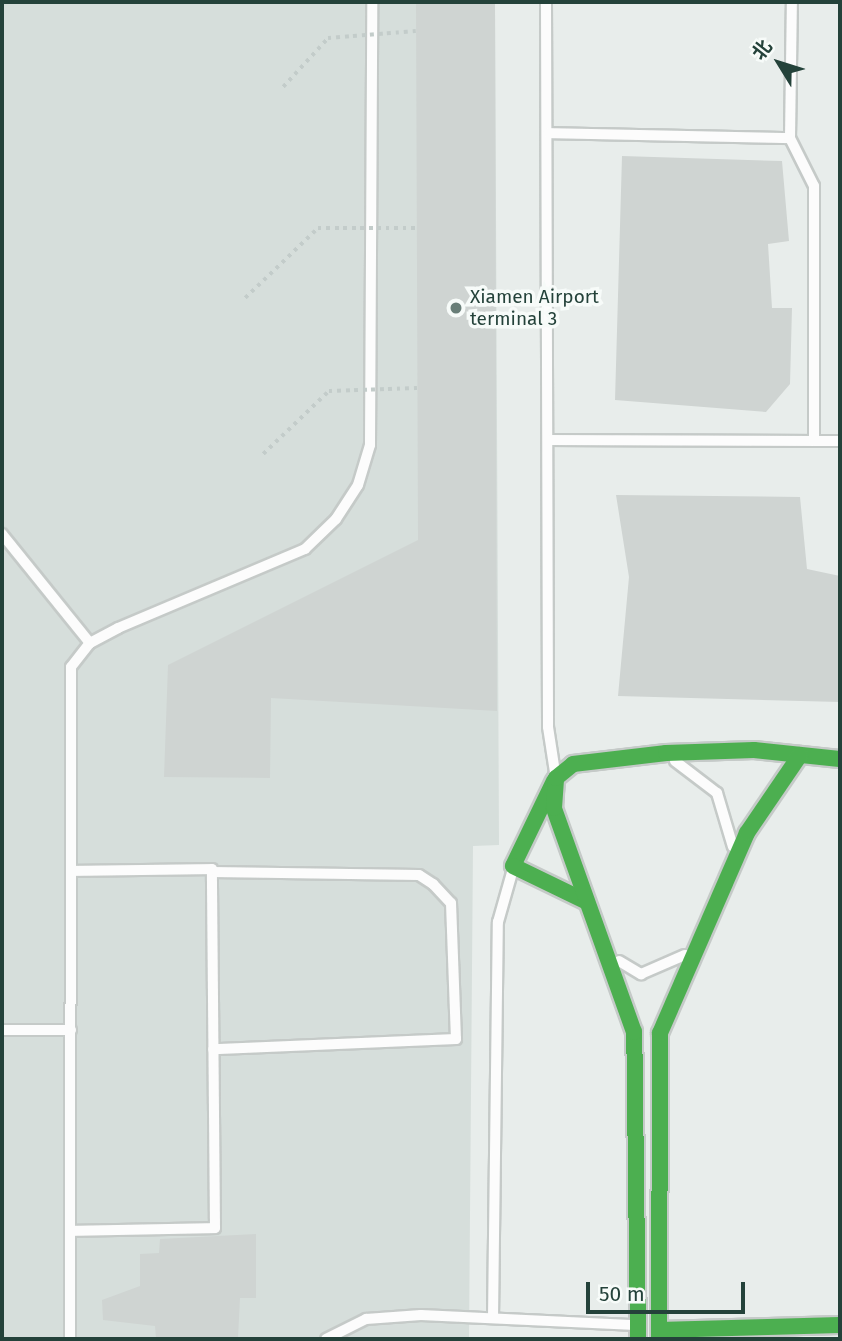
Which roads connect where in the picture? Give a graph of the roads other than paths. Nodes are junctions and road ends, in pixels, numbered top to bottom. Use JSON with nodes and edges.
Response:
{"nodes":[{"id":1,"x":372,"y":2,"type":"edge"},
{"id":2,"x":546,"y":2,"type":"edge"},
{"id":3,"x":792,"y":2,"type":"edge"},
{"id":4,"x":548,"y":133,"type":"junction"},
{"id":5,"x":790,"y":138,"type":"junction"},
{"id":6,"x":551,"y":440,"type":"junction"},
{"id":7,"x":814,"y":441,"type":"junction"},
{"id":8,"x":840,"y":441,"type":"edge"},
{"id":9,"x":2,"y":534,"type":"edge"},
{"id":10,"x":90,"y":643,"type":"junction"},
{"id":11,"x":661,"y":754,"type":"junction"},
{"id":12,"x":800,"y":755,"type":"junction"},
{"id":13,"x":840,"y":759,"type":"edge"},
{"id":14,"x":556,"y":778,"type":"junction"},
{"id":15,"x":734,"y":860,"type":"junction"},
{"id":16,"x":513,"y":866,"type":"junction"},
{"id":17,"x":72,"y":872,"type":"junction"},
{"id":18,"x":212,"y":872,"type":"junction"},
{"id":19,"x":589,"y":908,"type":"junction"},
{"id":20,"x":693,"y":951,"type":"junction"},
{"id":21,"x":2,"y":1030,"type":"edge"},
{"id":22,"x":71,"y":1030,"type":"junction"},
{"id":23,"x":213,"y":1049,"type":"junction"},
{"id":24,"x":71,"y":1231,"type":"junction"},
{"id":25,"x":493,"y":1318,"type":"junction"},
{"id":26,"x":840,"y":1325,"type":"edge"},
{"id":27,"x":638,"y":1332,"type":"edge"},
{"id":28,"x":659,"y":1335,"type":"edge"},
{"id":29,"x":70,"y":1339,"type":"edge"},
{"id":30,"x":326,"y":1339,"type":"edge"}],
"edges":[{"from":1,"to":10,"type":"lane"},
{"from":2,"to":4,"type":"lane"},
{"from":3,"to":5,"type":"lane"},
{"from":4,"to":5,"type":"lane"},
{"from":4,"to":6,"type":"lane"},
{"from":5,"to":7,"type":"lane"},
{"from":6,"to":7,"type":"lane"},
{"from":6,"to":14,"type":"lane"},
{"from":7,"to":8,"type":"lane"},
{"from":9,"to":10,"type":"lane"},
{"from":10,"to":17,"type":"lane"},
{"from":11,"to":12,"type":"main road"},
{"from":11,"to":14,"type":"main road"},
{"from":11,"to":15,"type":"lane"},
{"from":12,"to":13,"type":"main road"},
{"from":12,"to":15,"type":"main road"},
{"from":14,"to":16,"type":"main road"},
{"from":14,"to":19,"type":"main road"},
{"from":15,"to":20,"type":"main road"},
{"from":16,"to":19,"type":"main road"},
{"from":16,"to":25,"type":"lane"},
{"from":17,"to":18,"type":"lane"},
{"from":17,"to":22,"type":"lane"},
{"from":18,"to":23,"type":"lane"},
{"from":18,"to":23,"type":"lane"},
{"from":19,"to":20,"type":"lane"},
{"from":19,"to":27,"type":"main road"},
{"from":20,"to":28,"type":"main road"},
{"from":21,"to":22,"type":"lane"},
{"from":22,"to":24,"type":"lane"},
{"from":23,"to":24,"type":"lane"},
{"from":24,"to":29,"type":"lane"},
{"from":25,"to":27,"type":"lane"},
{"from":25,"to":30,"type":"lane"},
{"from":26,"to":28,"type":"main road"}]}
